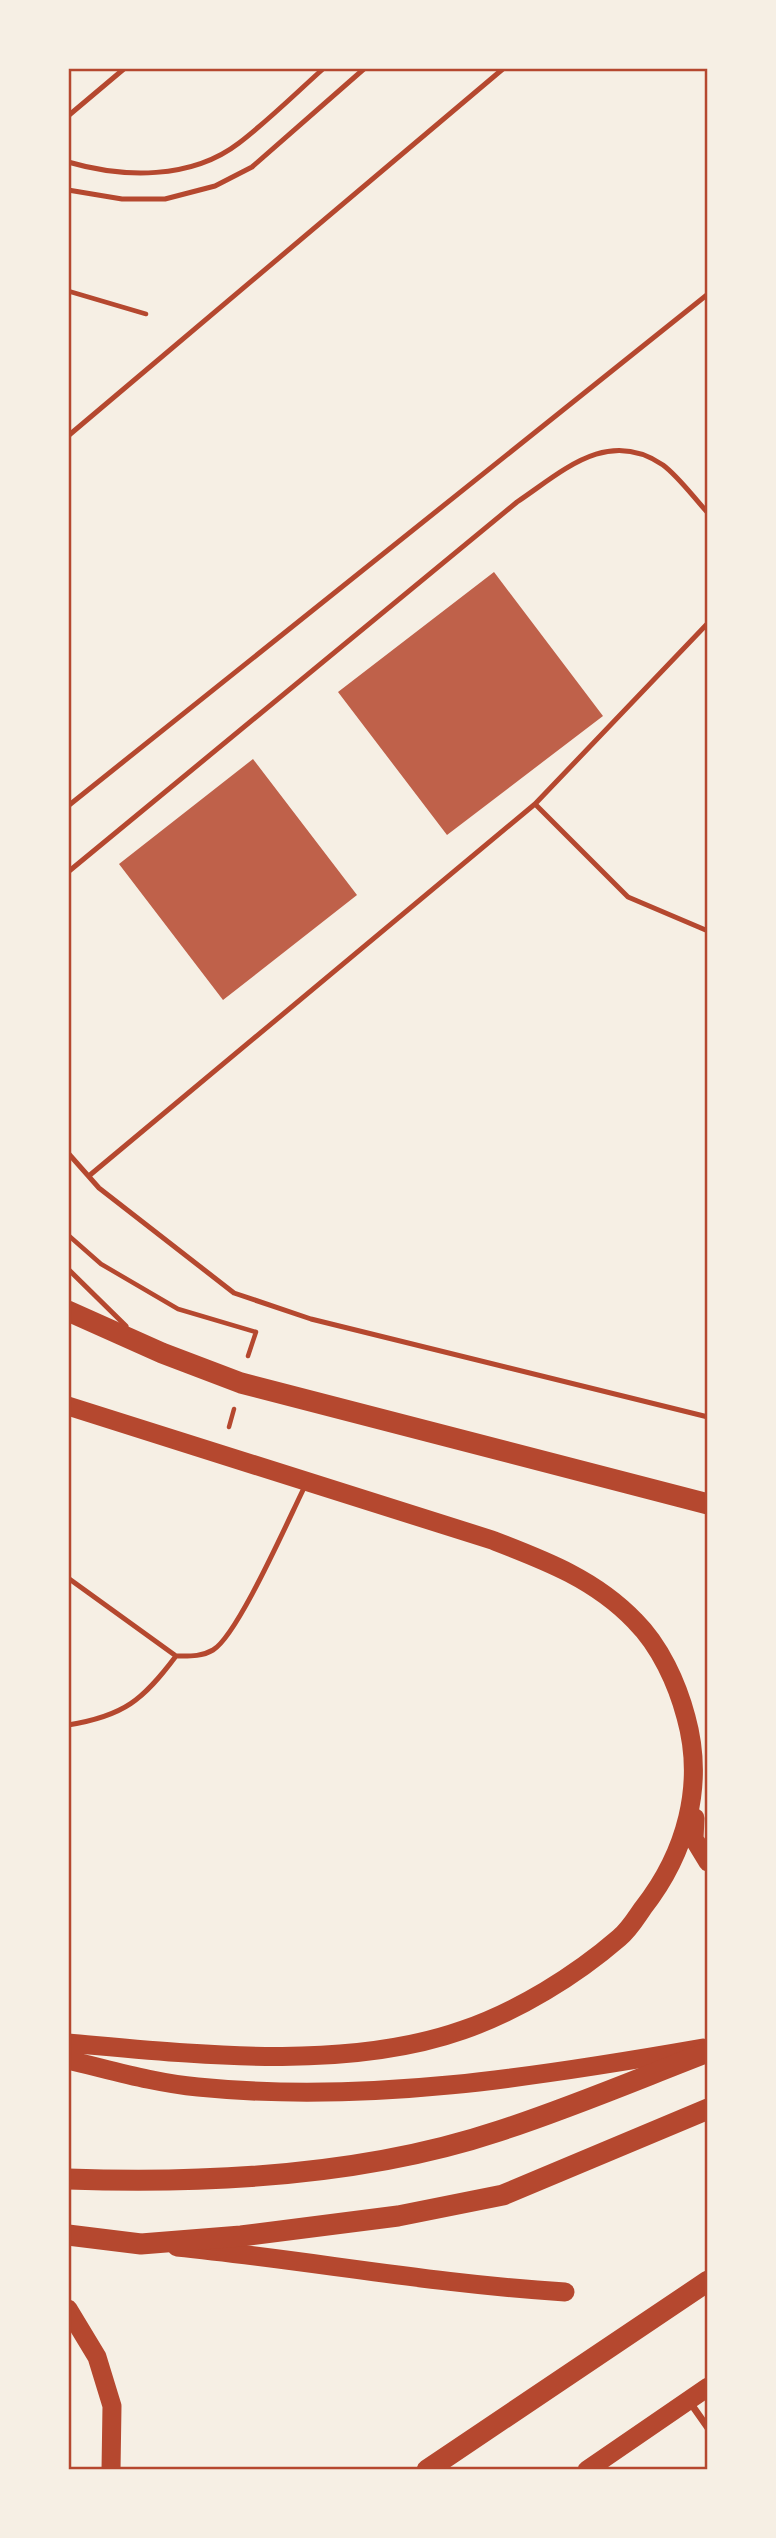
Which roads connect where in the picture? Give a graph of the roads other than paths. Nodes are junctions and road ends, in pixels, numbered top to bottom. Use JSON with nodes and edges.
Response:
{"nodes":[{"id":1,"x":125,"y":68,"type":"edge"},
{"id":2,"x":324,"y":68,"type":"edge"},
{"id":3,"x":365,"y":68,"type":"edge"},
{"id":4,"x":504,"y":68,"type":"edge"},
{"id":5,"x":68,"y":116,"type":"edge"},
{"id":6,"x":68,"y":162,"type":"edge"},
{"id":7,"x":68,"y":190,"type":"edge"},
{"id":8,"x":708,"y":294,"type":"edge"},
{"id":9,"x":68,"y":436,"type":"edge"},
{"id":10,"x":708,"y":513,"type":"edge"},
{"id":11,"x":708,"y":623,"type":"edge"},
{"id":12,"x":535,"y":804,"type":"junction"},
{"id":13,"x":68,"y":806,"type":"edge"},
{"id":14,"x":68,"y":872,"type":"edge"},
{"id":15,"x":708,"y":930,"type":"edge"},
{"id":16,"x":68,"y":1153,"type":"edge"},
{"id":17,"x":90,"y":1175,"type":"junction"},
{"id":18,"x":68,"y":1269,"type":"edge"},
{"id":19,"x":68,"y":1311,"type":"edge"},
{"id":20,"x":162,"y":1353,"type":"junction"},
{"id":21,"x":68,"y":1406,"type":"edge"},
{"id":22,"x":708,"y":1417,"type":"edge"},
{"id":23,"x":307,"y":1483,"type":"junction"},
{"id":24,"x":708,"y":1504,"type":"edge"},
{"id":25,"x":68,"y":1578,"type":"edge"},
{"id":26,"x":176,"y":1656,"type":"junction"},
{"id":27,"x":68,"y":1725,"type":"edge"},
{"id":28,"x":696,"y":1775,"type":"junction"},
{"id":29,"x":708,"y":1862,"type":"edge"},
{"id":30,"x":68,"y":2043,"type":"edge"},
{"id":31,"x":708,"y":2050,"type":"edge"},
{"id":32,"x":68,"y":2060,"type":"edge"},
{"id":33,"x":708,"y":2109,"type":"edge"},
{"id":34,"x":68,"y":2179,"type":"edge"},
{"id":35,"x":68,"y":2235,"type":"edge"},
{"id":36,"x":141,"y":2244,"type":"junction"},
{"id":37,"x":708,"y":2281,"type":"edge"},
{"id":38,"x":565,"y":2292,"type":"dead end"},
{"id":39,"x":68,"y":2309,"type":"edge"},
{"id":40,"x":708,"y":2387,"type":"edge"},
{"id":41,"x":688,"y":2400,"type":"junction"},
{"id":42,"x":708,"y":2428,"type":"edge"},
{"id":43,"x":111,"y":2470,"type":"edge"},
{"id":44,"x":427,"y":2470,"type":"edge"},
{"id":45,"x":587,"y":2470,"type":"edge"}],
"edges":[{"from":1,"to":5,"type":"lane"},
{"from":2,"to":6,"type":"lane"},
{"from":3,"to":7,"type":"lane"},
{"from":4,"to":9,"type":"lane"},
{"from":8,"to":13,"type":"lane"},
{"from":10,"to":14,"type":"lane"},
{"from":11,"to":12,"type":"lane"},
{"from":12,"to":15,"type":"lane"},
{"from":12,"to":17,"type":"lane"},
{"from":16,"to":17,"type":"lane"},
{"from":17,"to":22,"type":"lane"},
{"from":18,"to":20,"type":"lane"},
{"from":19,"to":20,"type":"highway"},
{"from":20,"to":24,"type":"highway"},
{"from":21,"to":23,"type":"highway"},
{"from":23,"to":26,"type":"lane"},
{"from":23,"to":28,"type":"highway"},
{"from":25,"to":26,"type":"lane"},
{"from":26,"to":27,"type":"lane"},
{"from":28,"to":29,"type":"highway"},
{"from":28,"to":30,"type":"highway"},
{"from":31,"to":32,"type":"highway"},
{"from":31,"to":34,"type":"highway"},
{"from":33,"to":36,"type":"highway"},
{"from":35,"to":36,"type":"highway"},
{"from":36,"to":38,"type":"highway"},
{"from":37,"to":44,"type":"highway"},
{"from":39,"to":43,"type":"highway"},
{"from":40,"to":41,"type":"highway"},
{"from":41,"to":42,"type":"street"},
{"from":41,"to":45,"type":"highway"}]}
